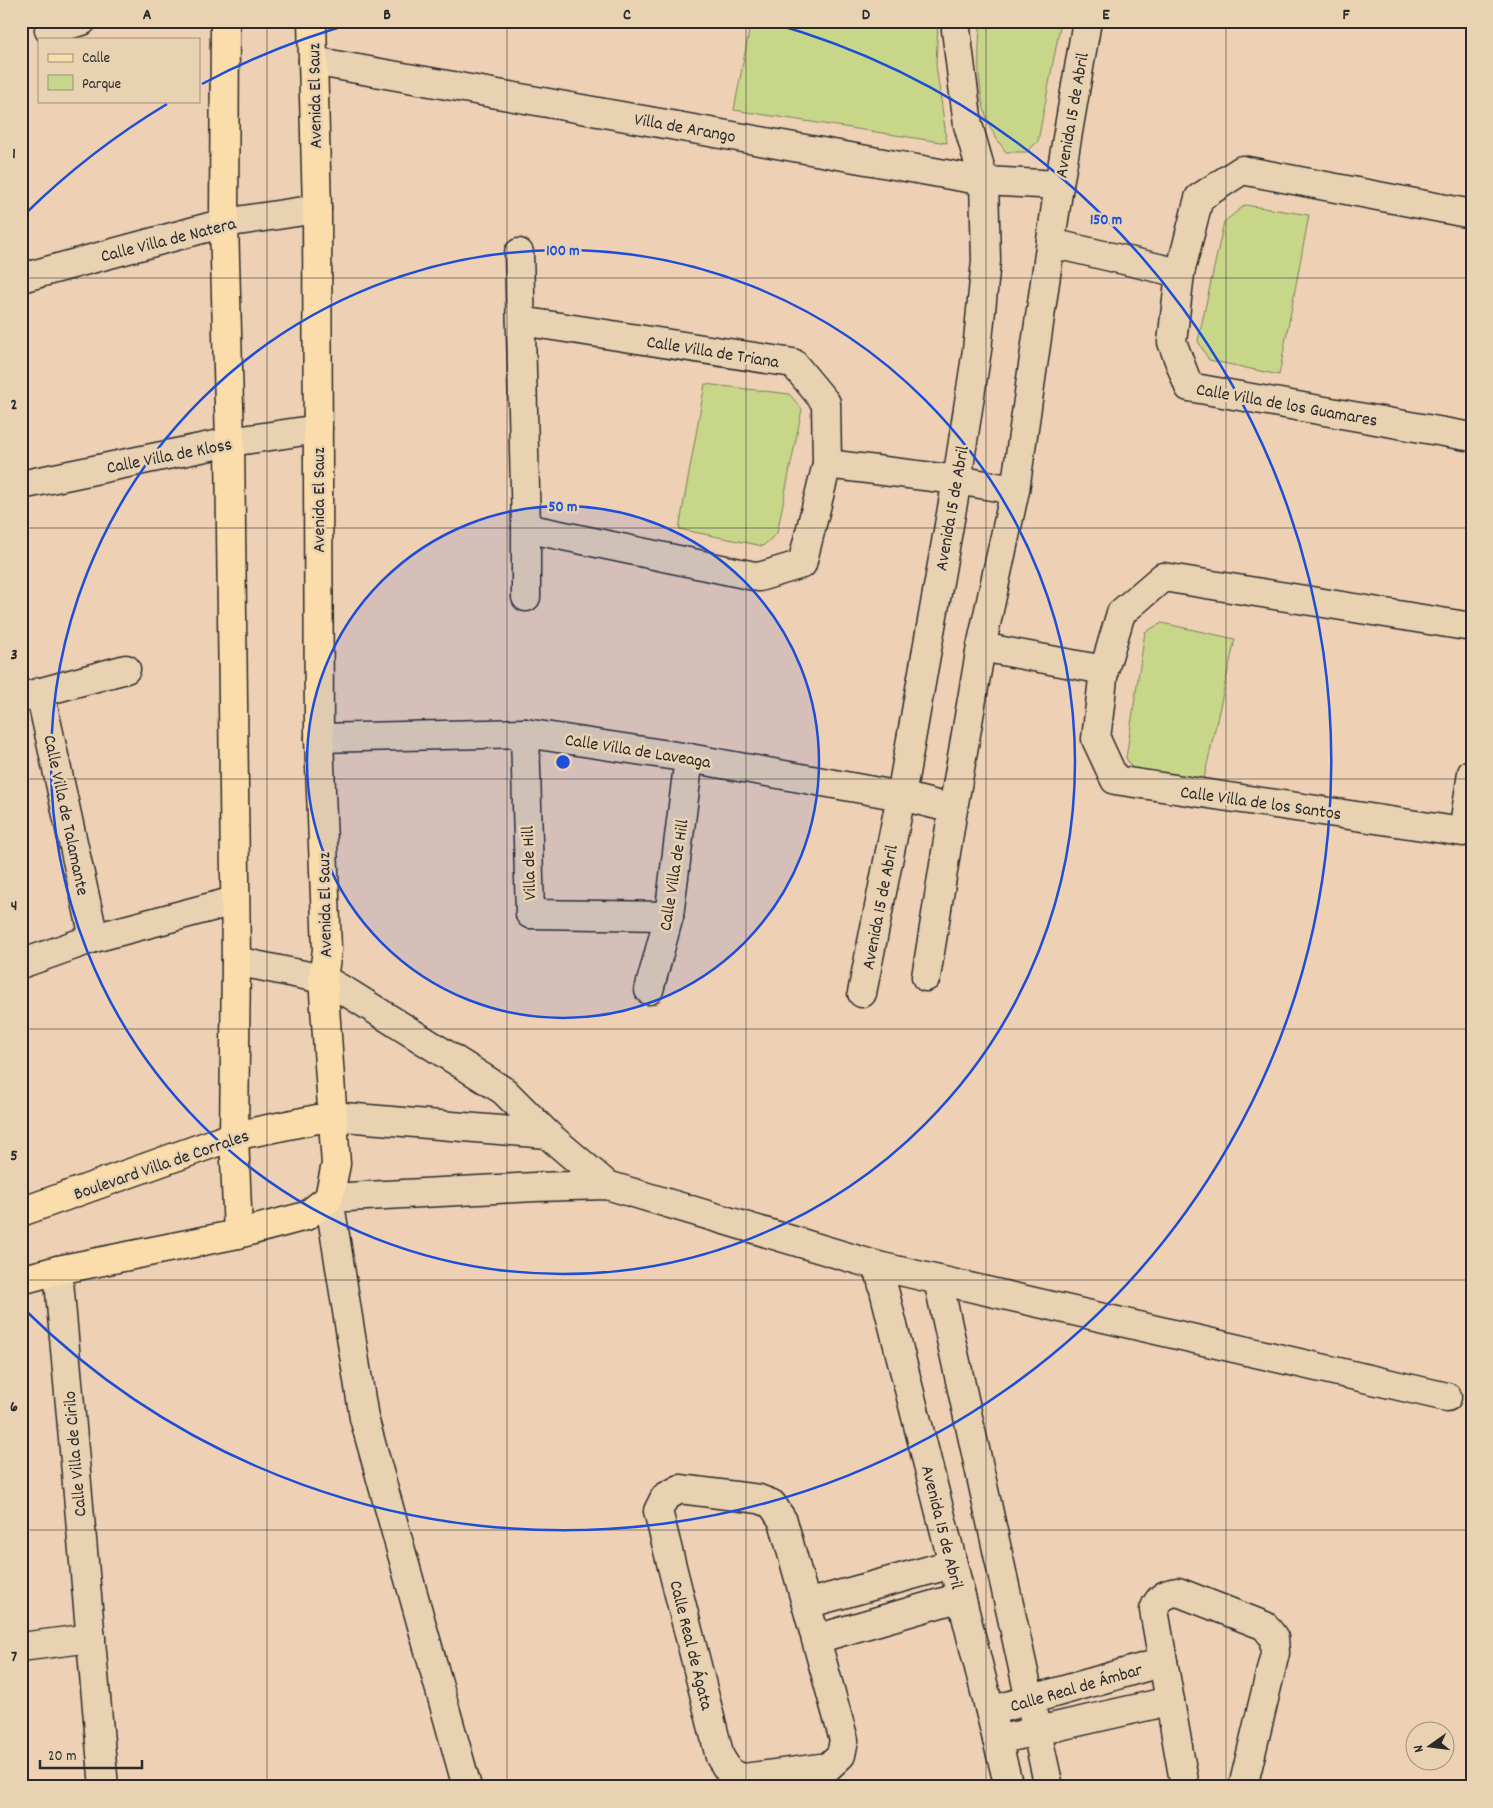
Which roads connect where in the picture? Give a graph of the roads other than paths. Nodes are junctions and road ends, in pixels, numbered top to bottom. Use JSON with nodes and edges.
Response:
{"nodes":[{"id":1,"x":82,"y":21,"type":"edge"},
{"id":2,"x":225,"y":21,"type":"edge"},
{"id":3,"x":312,"y":21,"type":"edge"},
{"id":4,"x":957,"y":21,"type":"edge"},
{"id":5,"x":1086,"y":21,"type":"edge"},
{"id":6,"x":49,"y":30,"type":"dead end"},
{"id":7,"x":313,"y":61,"type":"junction"},
{"id":8,"x":984,"y":181,"type":"junction"},
{"id":9,"x":1059,"y":185,"type":"junction"},
{"id":10,"x":317,"y":209,"type":"junction"},
{"id":11,"x":1472,"y":214,"type":"edge"},
{"id":12,"x":224,"y":223,"type":"junction"},
{"id":13,"x":1051,"y":243,"type":"junction"},
{"id":14,"x":519,"y":253,"type":"dead end"},
{"id":15,"x":1180,"y":273,"type":"junction"},
{"id":16,"x":21,"y":278,"type":"edge"},
{"id":17,"x":521,"y":321,"type":"junction"},
{"id":18,"x":318,"y":429,"type":"junction"},
{"id":19,"x":1472,"y":437,"type":"edge"},
{"id":20,"x":230,"y":442,"type":"junction"},
{"id":21,"x":827,"y":464,"type":"junction"},
{"id":22,"x":956,"y":480,"type":"junction"},
{"id":23,"x":21,"y":485,"type":"edge"},
{"id":24,"x":1015,"y":490,"type":"junction"},
{"id":25,"x":526,"y":528,"type":"junction"},
{"id":26,"x":526,"y":597,"type":"dead end"},
{"id":27,"x":1472,"y":627,"type":"edge"},
{"id":28,"x":981,"y":647,"type":"junction"},
{"id":29,"x":126,"y":669,"type":"dead end"},
{"id":30,"x":1104,"y":670,"type":"junction"},
{"id":31,"x":31,"y":695,"type":"edge"},
{"id":32,"x":525,"y":733,"type":"junction"},
{"id":33,"x":319,"y":738,"type":"junction"},
{"id":34,"x":689,"y":758,"type":"junction"},
{"id":35,"x":1472,"y":773,"type":"edge"},
{"id":36,"x":900,"y":796,"type":"junction"},
{"id":37,"x":953,"y":809,"type":"junction"},
{"id":38,"x":234,"y":901,"type":"junction"},
{"id":39,"x":669,"y":916,"type":"junction"},
{"id":40,"x":94,"y":938,"type":"junction"},
{"id":41,"x":236,"y":961,"type":"junction"},
{"id":42,"x":21,"y":964,"type":"edge"},
{"id":43,"x":926,"y":978,"type":"dead end"},
{"id":44,"x":323,"y":979,"type":"junction"},
{"id":45,"x":649,"y":990,"type":"dead end"},
{"id":46,"x":862,"y":994,"type":"dead end"},
{"id":47,"x":332,"y":1116,"type":"junction"},
{"id":48,"x":547,"y":1134,"type":"junction"},
{"id":49,"x":234,"y":1136,"type":"junction"},
{"id":50,"x":607,"y":1185,"type":"junction"},
{"id":51,"x":329,"y":1198,"type":"junction"},
{"id":52,"x":21,"y":1212,"type":"edge"},
{"id":53,"x":238,"y":1234,"type":"junction"},
{"id":54,"x":878,"y":1266,"type":"junction"},
{"id":55,"x":58,"y":1270,"type":"junction"},
{"id":56,"x":21,"y":1280,"type":"edge"},
{"id":57,"x":938,"y":1280,"type":"junction"},
{"id":58,"x":1447,"y":1397,"type":"dead end"},
{"id":59,"x":952,"y":1564,"type":"junction"},
{"id":60,"x":961,"y":1597,"type":"junction"},
{"id":61,"x":806,"y":1604,"type":"junction"},
{"id":62,"x":90,"y":1638,"type":"junction"},
{"id":63,"x":816,"y":1639,"type":"junction"},
{"id":64,"x":21,"y":1647,"type":"edge"},
{"id":65,"x":1163,"y":1662,"type":"junction"},
{"id":66,"x":1030,"y":1700,"type":"junction"},
{"id":67,"x":1170,"y":1701,"type":"junction"},
{"id":68,"x":990,"y":1711,"type":"junction"},
{"id":69,"x":1036,"y":1731,"type":"junction"},
{"id":70,"x":997,"y":1740,"type":"junction"},
{"id":71,"x":104,"y":1787,"type":"edge"},
{"id":72,"x":467,"y":1787,"type":"edge"},
{"id":73,"x":1009,"y":1787,"type":"edge"},
{"id":74,"x":1049,"y":1787,"type":"edge"},
{"id":75,"x":1185,"y":1787,"type":"edge"},
{"id":76,"x":1243,"y":1787,"type":"edge"}],
"edges":[{"from":1,"to":6,"type":"street"},
{"from":2,"to":12,"type":"main road"},
{"from":3,"to":7,"type":"main road","name":"Avenida El Sauz"},
{"from":4,"to":8,"type":"street","name":"Avenida 15 de Abril"},
{"from":5,"to":9,"type":"street","name":"Avenida 15 de Abril"},
{"from":7,"to":8,"type":"street","name":"Villa de Arango"},
{"from":7,"to":10,"type":"main road","name":"Avenida El Sauz"},
{"from":8,"to":9,"type":"street","name":"Villa de Arango"},
{"from":8,"to":22,"type":"street","name":"Avenida 15 de Abril"},
{"from":9,"to":13,"type":"street","name":"Avenida 15 de Abril"},
{"from":10,"to":12,"type":"street","name":"Calle Villa de Natera"},
{"from":10,"to":18,"type":"main road","name":"Avenida El Sauz"},
{"from":11,"to":15,"type":"street","name":"Calle Villa de los Guamares"},
{"from":12,"to":16,"type":"street","name":"Calle Villa de Natera"},
{"from":12,"to":20,"type":"main road"},
{"from":13,"to":15,"type":"street"},
{"from":13,"to":24,"type":"street","name":"Avenida 15 de Abril"},
{"from":14,"to":17,"type":"street"},
{"from":15,"to":19,"type":"street","name":"Calle Villa de los Guamares"},
{"from":17,"to":21,"type":"street","name":"Calle Villa de Triana"},
{"from":17,"to":25,"type":"street"},
{"from":18,"to":20,"type":"street","name":"Calle Villa de Kloss"},
{"from":18,"to":33,"type":"main road","name":"Avenida El Sauz"},
{"from":20,"to":23,"type":"street","name":"Calle Villa de Kloss"},
{"from":20,"to":38,"type":"main road"},
{"from":21,"to":22,"type":"street"},
{"from":21,"to":25,"type":"street","name":"Calle Villa de Triana"},
{"from":22,"to":24,"type":"street"},
{"from":22,"to":36,"type":"street","name":"Avenida 15 de Abril"},
{"from":24,"to":28,"type":"street","name":"Avenida 15 de Abril"},
{"from":25,"to":26,"type":"street"},
{"from":27,"to":30,"type":"street","name":"Calle Villa de los Santos"},
{"from":28,"to":30,"type":"street"},
{"from":28,"to":37,"type":"street","name":"Avenida 15 de Abril"},
{"from":29,"to":31,"type":"street","name":"Calle Villa de Talamante"},
{"from":30,"to":35,"type":"street","name":"Calle Villa de los Santos"},
{"from":31,"to":40,"type":"street","name":"Calle Villa de Talamante"},
{"from":32,"to":33,"type":"street","name":"Calle Villa de Laveaga"},
{"from":32,"to":34,"type":"street","name":"Calle Villa de Laveaga"},
{"from":32,"to":39,"type":"street","name":"Villa de Hill"},
{"from":33,"to":44,"type":"main road","name":"Avenida El Sauz"},
{"from":34,"to":36,"type":"street","name":"Calle Villa de Laveaga"},
{"from":34,"to":39,"type":"street","name":"Calle Villa de Hill"},
{"from":36,"to":37,"type":"street","name":"Calle Villa de Laveaga"},
{"from":36,"to":46,"type":"street","name":"Avenida 15 de Abril"},
{"from":37,"to":43,"type":"street","name":"Avenida 15 de Abril"},
{"from":38,"to":40,"type":"street"},
{"from":38,"to":41,"type":"main road"},
{"from":39,"to":45,"type":"street","name":"Calle Villa de Hill"},
{"from":40,"to":42,"type":"street"},
{"from":41,"to":44,"type":"street","name":"Avenida El Sauz"},
{"from":41,"to":49,"type":"main road"},
{"from":44,"to":47,"type":"main road","name":"Avenida El Sauz"},
{"from":44,"to":48,"type":"street"},
{"from":47,"to":48,"type":"street"},
{"from":47,"to":49,"type":"main road","name":"Boulevard Villa de Corrales"},
{"from":47,"to":51,"type":"main road","name":"Avenida El Sauz"},
{"from":48,"to":50,"type":"street"},
{"from":49,"to":52,"type":"main road","name":"Boulevard Villa de Corrales"},
{"from":49,"to":53,"type":"main road"},
{"from":50,"to":51,"type":"street"},
{"from":50,"to":54,"type":"street"},
{"from":51,"to":53,"type":"main road"},
{"from":51,"to":72,"type":"street"},
{"from":53,"to":55,"type":"main road"},
{"from":54,"to":57,"type":"street"},
{"from":54,"to":59,"type":"street","name":"Avenida 15 de Abril"},
{"from":55,"to":56,"type":"main road"},
{"from":55,"to":62,"type":"street","name":"Calle Villa de Cirilo"},
{"from":57,"to":58,"type":"street"},
{"from":57,"to":66,"type":"street"},
{"from":59,"to":60,"type":"street","name":"Avenida 15 de Abril"},
{"from":59,"to":61,"type":"street"},
{"from":60,"to":63,"type":"street"},
{"from":60,"to":68,"type":"street","name":"Avenida 15 de Abril"},
{"from":61,"to":63,"type":"street","name":"Calle Real de Ágata"},
{"from":61,"to":63,"type":"street","name":"Calle Real de Ágata"},
{"from":62,"to":64,"type":"street"},
{"from":62,"to":71,"type":"street","name":"Calle Villa de Cirilo"},
{"from":65,"to":66,"type":"street","name":"Calle Real de Ámbar"},
{"from":65,"to":67,"type":"street","name":"Calle Real de Ámbar"},
{"from":65,"to":76,"type":"street","name":"Calle Real de Ámbar"},
{"from":66,"to":68,"type":"street","name":"Calle Real de Ámbar"},
{"from":66,"to":69,"type":"street"},
{"from":67,"to":69,"type":"street","name":"Calle Real de Ámbar"},
{"from":67,"to":75,"type":"street","name":"Calle Real de Ámbar"},
{"from":68,"to":70,"type":"street","name":"Avenida 15 de Abril"},
{"from":69,"to":70,"type":"street","name":"Calle Real de Ámbar"},
{"from":69,"to":74,"type":"street"},
{"from":70,"to":73,"type":"street","name":"Avenida 15 de Abril"}]}
